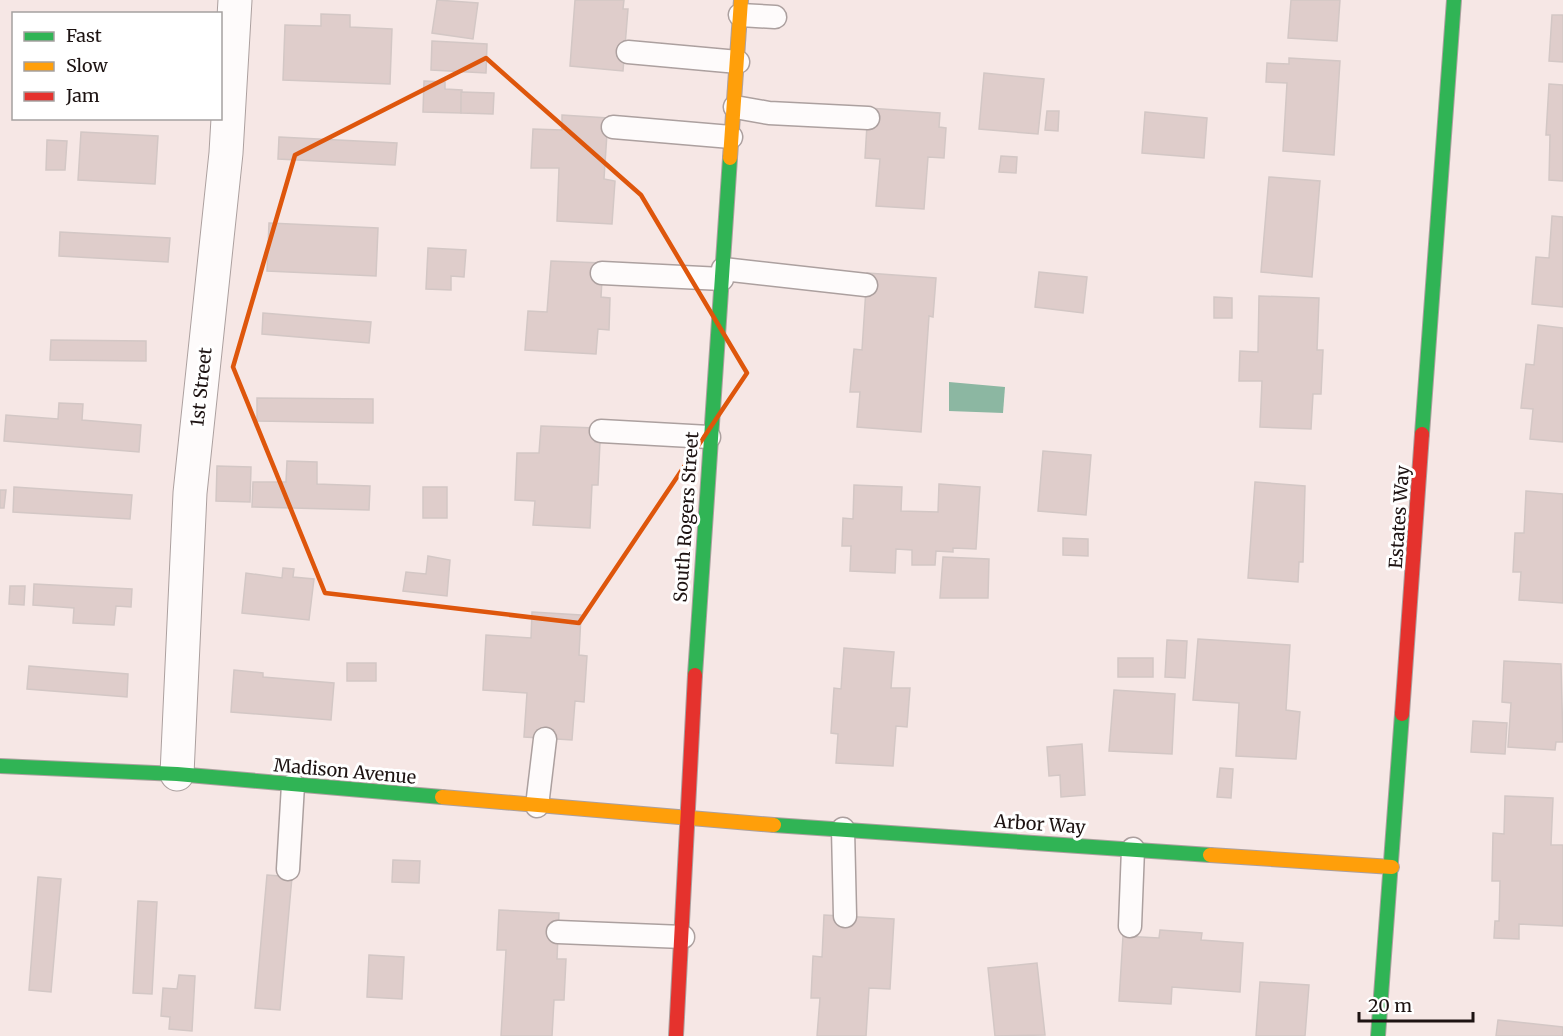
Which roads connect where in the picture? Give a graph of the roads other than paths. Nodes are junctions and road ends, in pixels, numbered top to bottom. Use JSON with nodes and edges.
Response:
{"nodes":[{"id":1,"x":235,"y":0,"type":"edge"},
{"id":2,"x":1454,"y":0,"type":"edge"},
{"id":3,"x":741,"y":8,"type":"edge"},
{"id":4,"x":775,"y":18,"type":"dead end"},
{"id":5,"x":628,"y":52,"type":"dead end"},
{"id":6,"x":738,"y":62,"type":"junction"},
{"id":7,"x":735,"y":107,"type":"junction"},
{"id":8,"x":868,"y":118,"type":"dead end"},
{"id":9,"x":613,"y":127,"type":"dead end"},
{"id":10,"x":731,"y":137,"type":"junction"},
{"id":11,"x":602,"y":273,"type":"dead end"},
{"id":12,"x":723,"y":274,"type":"junction"},
{"id":13,"x":866,"y":285,"type":"dead end"},
{"id":14,"x":601,"y":431,"type":"dead end"},
{"id":15,"x":709,"y":437,"type":"junction"},
{"id":16,"x":546,"y":739,"type":"dead end"},
{"id":17,"x":0,"y":766,"type":"edge"},
{"id":18,"x":177,"y":774,"type":"junction"},
{"id":19,"x":293,"y":785,"type":"junction"},
{"id":20,"x":537,"y":806,"type":"junction"},
{"id":21,"x":686,"y":819,"type":"junction"},
{"id":22,"x":843,"y":829,"type":"junction"},
{"id":23,"x":1133,"y":849,"type":"junction"},
{"id":24,"x":1392,"y":867,"type":"junction"},
{"id":25,"x":288,"y":869,"type":"dead end"},
{"id":26,"x":845,"y":916,"type":"dead end"},
{"id":27,"x":1130,"y":926,"type":"dead end"},
{"id":28,"x":558,"y":932,"type":"dead end"},
{"id":29,"x":683,"y":937,"type":"junction"},
{"id":30,"x":676,"y":1036,"type":"edge"},
{"id":31,"x":1378,"y":1036,"type":"edge"}],
"edges":[{"from":1,"to":18,"type":"street","name":"1st Street"},
{"from":2,"to":24,"type":"street","name":"Estates Way"},
{"from":3,"to":4,"type":"lane"},
{"from":3,"to":6,"type":"street","name":"South Rogers Street"},
{"from":5,"to":6,"type":"lane"},
{"from":6,"to":7,"type":"street","name":"South Rogers Street"},
{"from":7,"to":8,"type":"lane"},
{"from":7,"to":10,"type":"street","name":"South Rogers Street"},
{"from":9,"to":10,"type":"lane"},
{"from":10,"to":12,"type":"street","name":"South Rogers Street"},
{"from":11,"to":12,"type":"lane"},
{"from":12,"to":13,"type":"lane"},
{"from":12,"to":15,"type":"street","name":"South Rogers Street"},
{"from":14,"to":15,"type":"lane"},
{"from":15,"to":21,"type":"street","name":"South Rogers Street"},
{"from":16,"to":20,"type":"lane"},
{"from":17,"to":18,"type":"street","name":"Madison Avenue"},
{"from":18,"to":19,"type":"street","name":"Madison Avenue"},
{"from":19,"to":20,"type":"street","name":"Madison Avenue"},
{"from":19,"to":25,"type":"lane"},
{"from":20,"to":21,"type":"street","name":"Madison Avenue"},
{"from":21,"to":22,"type":"street","name":"Arbor Way"},
{"from":21,"to":29,"type":"street","name":"South Rogers Street"},
{"from":22,"to":23,"type":"street","name":"Arbor Way"},
{"from":22,"to":26,"type":"lane"},
{"from":23,"to":24,"type":"street","name":"Arbor Way"},
{"from":23,"to":27,"type":"lane"},
{"from":24,"to":31,"type":"street","name":"Estates Way"},
{"from":28,"to":29,"type":"lane"},
{"from":29,"to":30,"type":"street","name":"South Rogers Street"}]}
